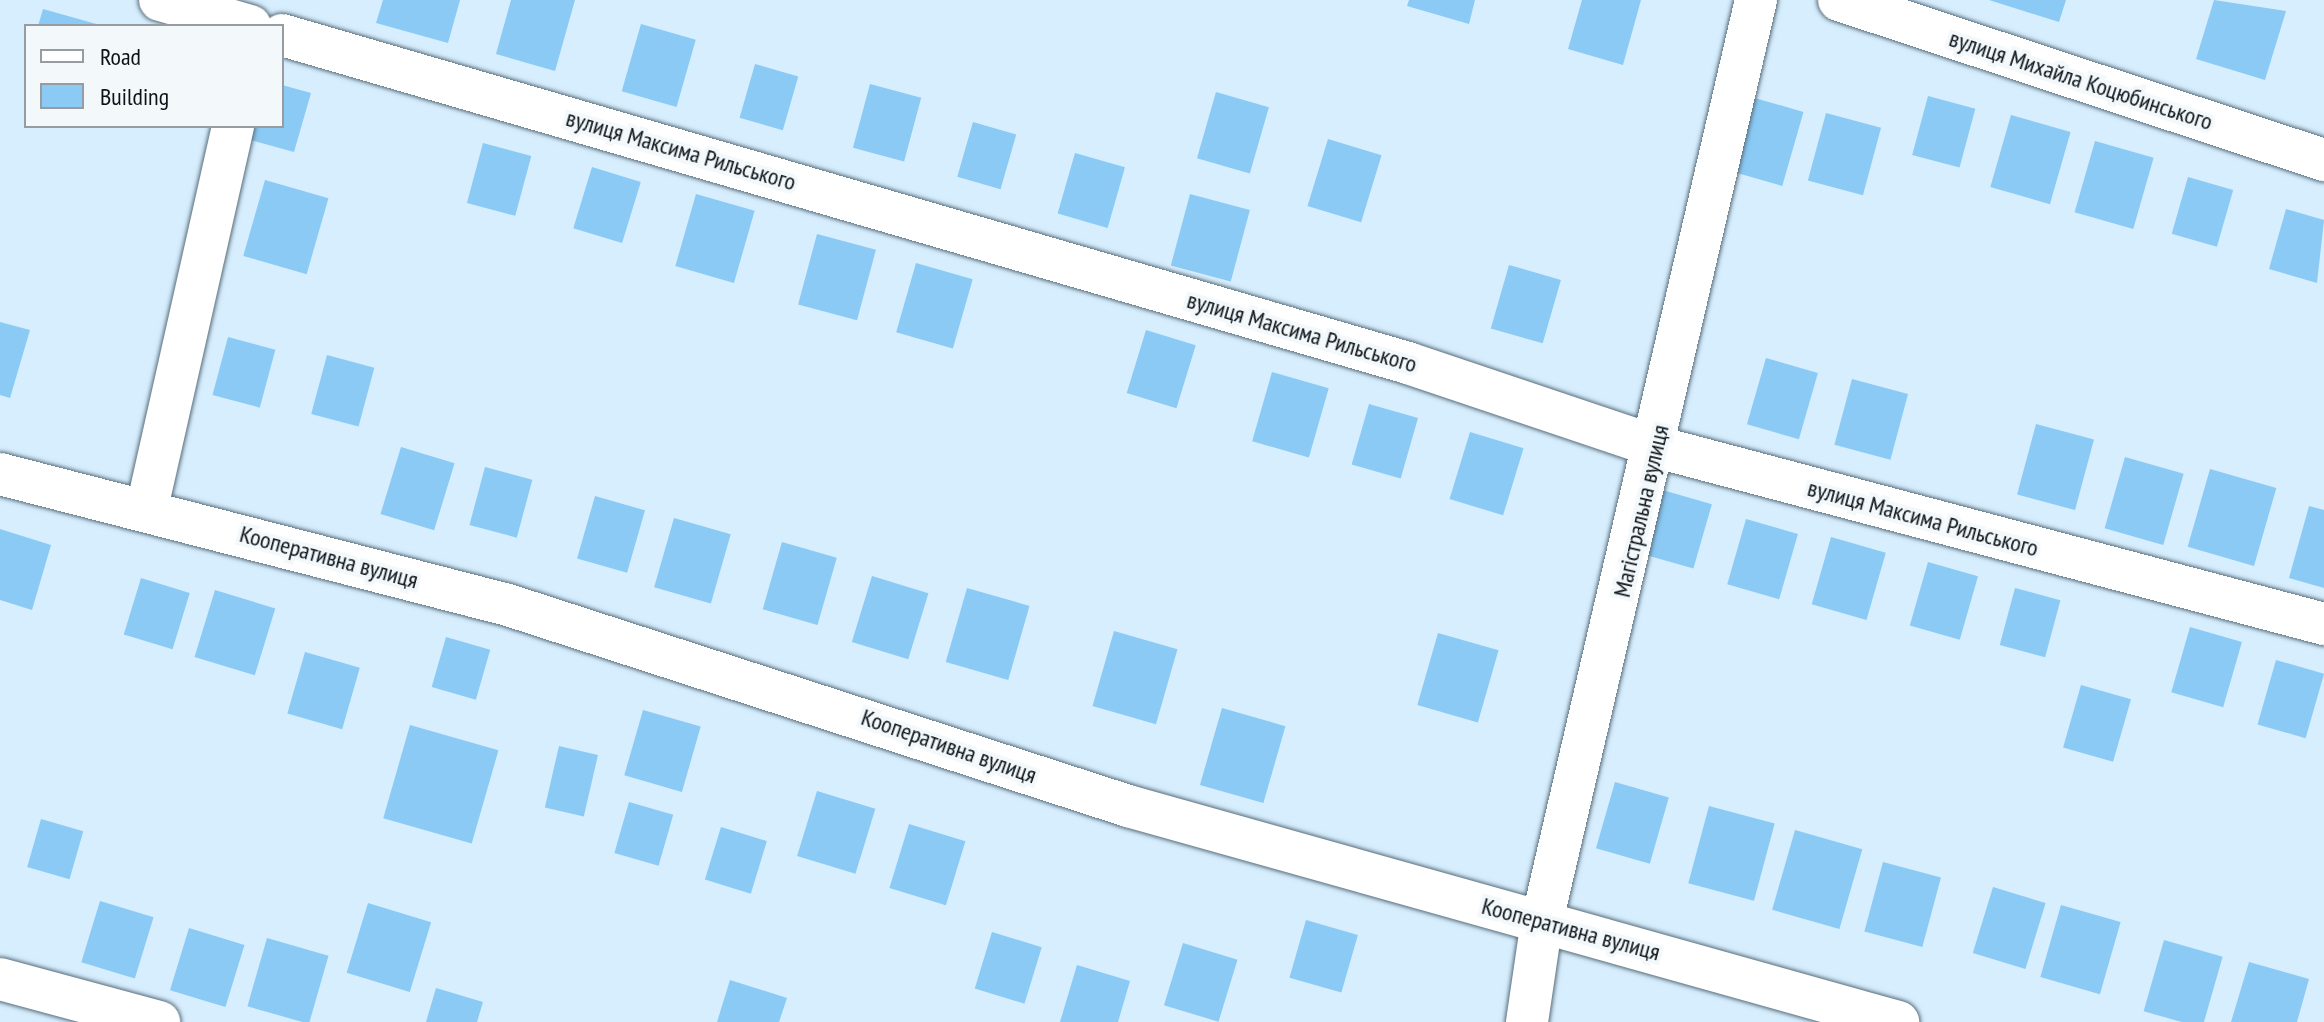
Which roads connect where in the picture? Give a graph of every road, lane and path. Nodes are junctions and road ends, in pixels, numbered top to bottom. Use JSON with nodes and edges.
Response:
{"nodes":[{"id":1,"x":160,"y":0,"type":"edge"},
{"id":2,"x":262,"y":0,"type":"edge"},
{"id":3,"x":1756,"y":0,"type":"edge"},
{"id":4,"x":1839,"y":0,"type":"edge"},
{"id":5,"x":246,"y":24,"type":"edge"},
{"id":6,"x":254,"y":24,"type":"edge"},
{"id":7,"x":284,"y":36,"type":"edge"},
{"id":8,"x":233,"y":128,"type":"edge"},
{"id":9,"x":2324,"y":160,"type":"edge"},
{"id":10,"x":1657,"y":447,"type":"junction"},
{"id":11,"x":0,"y":474,"type":"edge"},
{"id":12,"x":147,"y":508,"type":"junction"},
{"id":13,"x":2324,"y":624,"type":"edge"},
{"id":14,"x":1542,"y":921,"type":"junction"},
{"id":15,"x":0,"y":979,"type":"edge"},
{"id":16,"x":159,"y":1022,"type":"edge"},
{"id":17,"x":1527,"y":1022,"type":"edge"},
{"id":18,"x":1898,"y":1022,"type":"edge"}],
"edges":[{"from":1,"to":5,"type":"street"},
{"from":2,"to":6,"type":"street"},
{"from":3,"to":10,"type":"street","name":"Магістральна вулиця"},
{"from":4,"to":9,"type":"street","name":"вулиця Михайла Коцюбинського"},
{"from":7,"to":10,"type":"street","name":"вулиця Максима Рильського"},
{"from":8,"to":12,"type":"street"},
{"from":10,"to":13,"type":"street","name":"вулиця Максима Рильського"},
{"from":10,"to":14,"type":"street","name":"Магістральна вулиця"},
{"from":11,"to":12,"type":"street","name":"Кооперативна вулиця"},
{"from":12,"to":14,"type":"street","name":"Кооперативна вулиця"},
{"from":14,"to":17,"type":"street","name":"Магістральна вулиця"},
{"from":14,"to":18,"type":"street","name":"Кооперативна вулиця"},
{"from":15,"to":16,"type":"street"}]}
